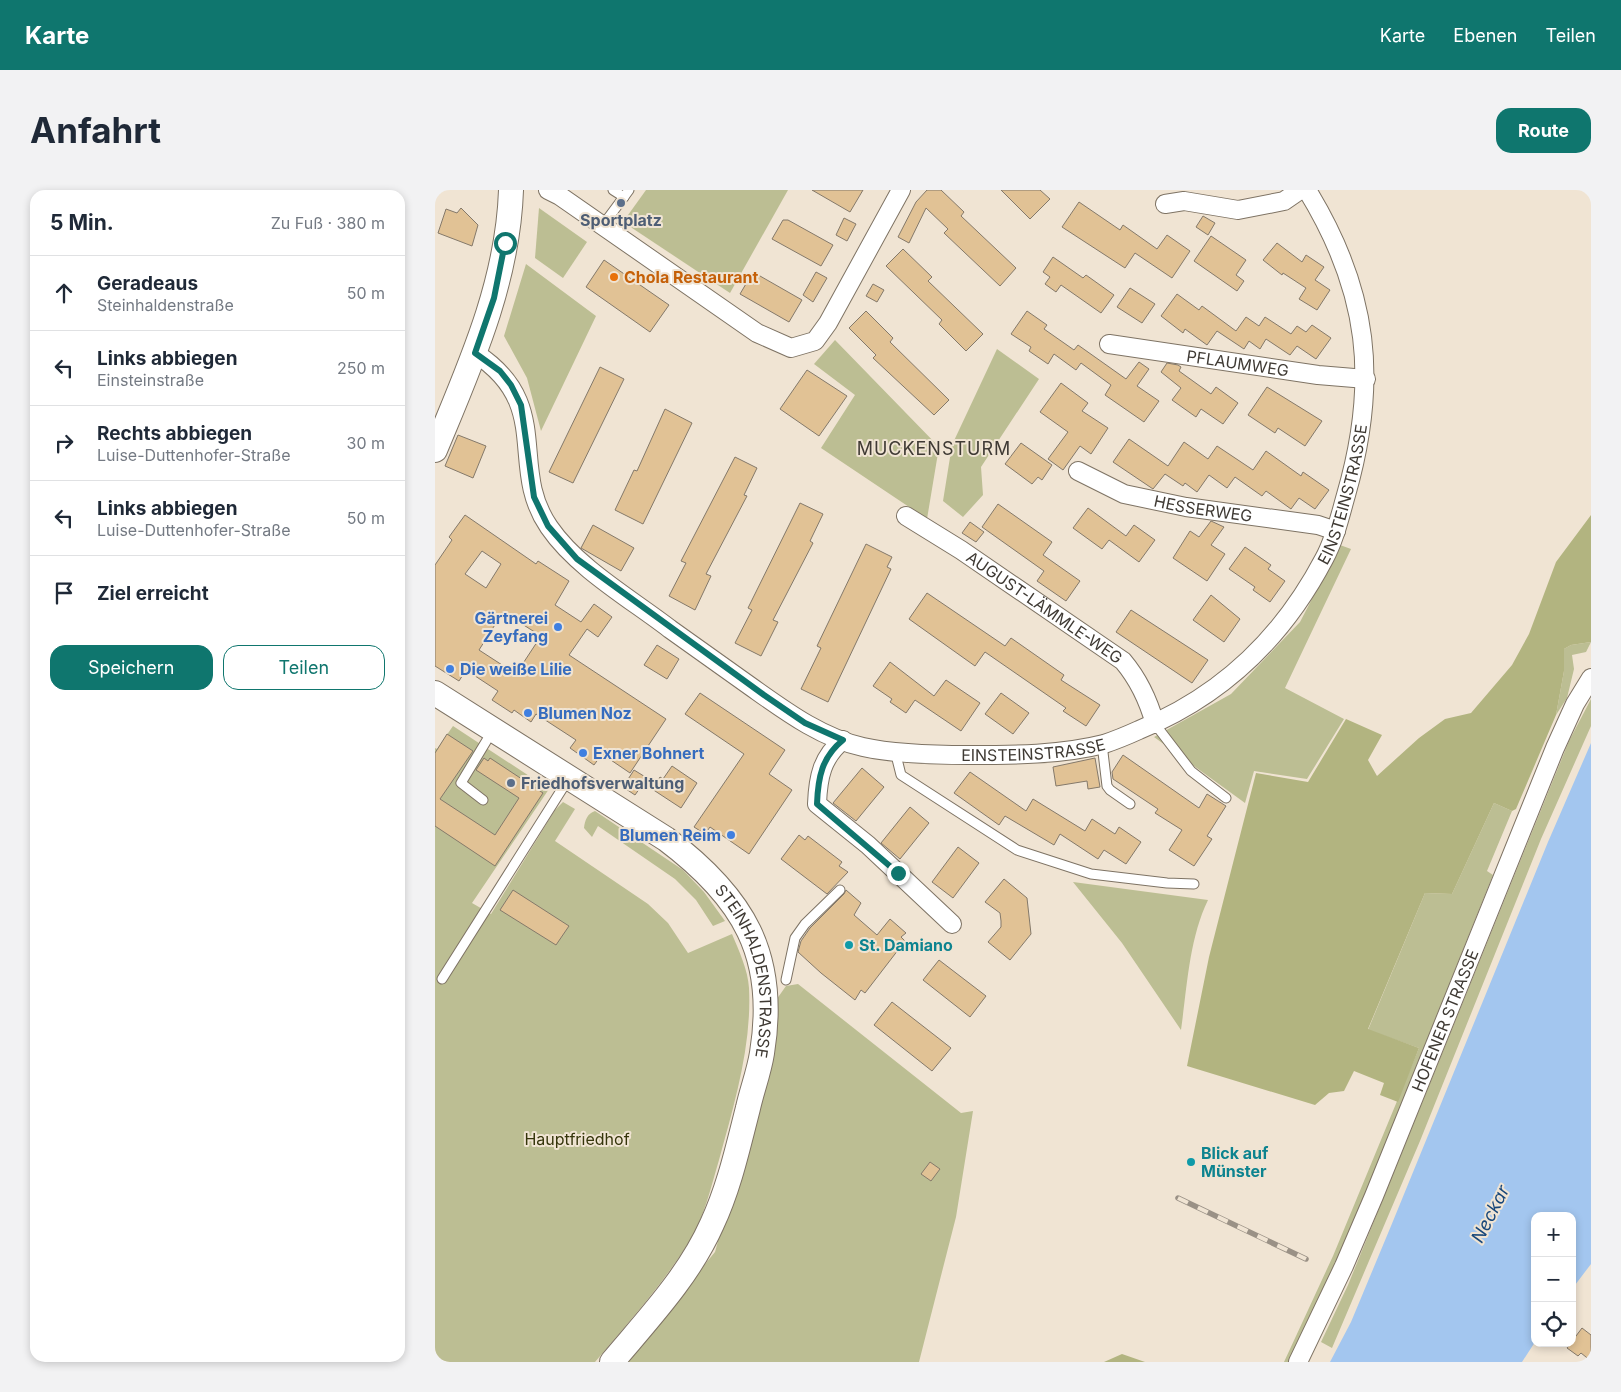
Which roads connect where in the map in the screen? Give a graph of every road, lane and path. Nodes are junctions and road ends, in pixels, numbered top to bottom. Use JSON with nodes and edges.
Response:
{"nodes":[{"id":1,"x":511,"y":190,"type":"edge"},
{"id":2,"x":548,"y":190,"type":"edge"},
{"id":3,"x":613,"y":190,"type":"edge"},
{"id":4,"x":901,"y":190,"type":"edge"},
{"id":5,"x":1300,"y":190,"type":"edge"},
{"id":6,"x":1307,"y":190,"type":"edge"},
{"id":7,"x":626,"y":194,"type":"edge"},
{"id":8,"x":1165,"y":204,"type":"dead end"},
{"id":9,"x":603,"y":225,"type":"junction"},
{"id":10,"x":1109,"y":344,"type":"dead end"},
{"id":11,"x":475,"y":353,"type":"junction"},
{"id":12,"x":1366,"y":379,"type":"junction"},
{"id":13,"x":435,"y":450,"type":"edge"},
{"id":14,"x":1078,"y":471,"type":"dead end"},
{"id":15,"x":906,"y":516,"type":"dead end"},
{"id":16,"x":1336,"y":531,"type":"junction"},
{"id":17,"x":1591,"y":678,"type":"edge"},
{"id":18,"x":435,"y":693,"type":"edge"},
{"id":19,"x":1155,"y":724,"type":"junction"},
{"id":20,"x":493,"y":729,"type":"junction"},
{"id":21,"x":843,"y":740,"type":"junction"},
{"id":22,"x":1102,"y":744,"type":"junction"},
{"id":23,"x":895,"y":750,"type":"junction"},
{"id":24,"x":569,"y":778,"type":"junction"},
{"id":25,"x":1226,"y":798,"type":"dead end"},
{"id":26,"x":483,"y":800,"type":"dead end"},
{"id":27,"x":1130,"y":804,"type":"dead end"},
{"id":28,"x":1194,"y":884,"type":"dead end"},
{"id":29,"x":840,"y":890,"type":"dead end"},
{"id":30,"x":953,"y":924,"type":"dead end"},
{"id":31,"x":442,"y":980,"type":"dead end"},
{"id":32,"x":786,"y":980,"type":"dead end"},
{"id":33,"x":612,"y":1362,"type":"edge"},
{"id":34,"x":1298,"y":1362,"type":"edge"}],
"edges":[{"from":1,"to":11,"type":"street"},
{"from":2,"to":9,"type":"street"},
{"from":3,"to":7,"type":"lane"},
{"from":4,"to":9,"type":"street"},
{"from":5,"to":8,"type":"street"},
{"from":6,"to":12,"type":"street","name":"EINSTEINSTRASSE"},
{"from":7,"to":9,"type":"lane"},
{"from":10,"to":12,"type":"street","name":"PFLAUMWEG"},
{"from":11,"to":13,"type":"street"},
{"from":11,"to":21,"type":"street","name":"EINSTEINSTRASSE"},
{"from":12,"to":16,"type":"street","name":"EINSTEINSTRASSE"},
{"from":14,"to":16,"type":"street","name":"HESSERWEG"},
{"from":15,"to":19,"type":"street","name":"AUGUST-LÄMMLE-WEG"},
{"from":16,"to":19,"type":"street","name":"EINSTEINSTRASSE"},
{"from":17,"to":34,"type":"street","name":"HOFENER STRASSE"},
{"from":18,"to":20,"type":"street","name":"STEINHALDENSTRASSE"},
{"from":19,"to":22,"type":"street","name":"EINSTEINSTRASSE"},
{"from":19,"to":25,"type":"lane"},
{"from":20,"to":24,"type":"street","name":"STEINHALDENSTRASSE"},
{"from":20,"to":26,"type":"lane"},
{"from":21,"to":23,"type":"street","name":"EINSTEINSTRASSE"},
{"from":21,"to":30,"type":"street"},
{"from":22,"to":23,"type":"street","name":"EINSTEINSTRASSE"},
{"from":22,"to":27,"type":"lane"},
{"from":23,"to":28,"type":"lane"},
{"from":24,"to":31,"type":"lane"},
{"from":24,"to":33,"type":"street","name":"STEINHALDENSTRASSE"},
{"from":29,"to":32,"type":"lane"}]}
